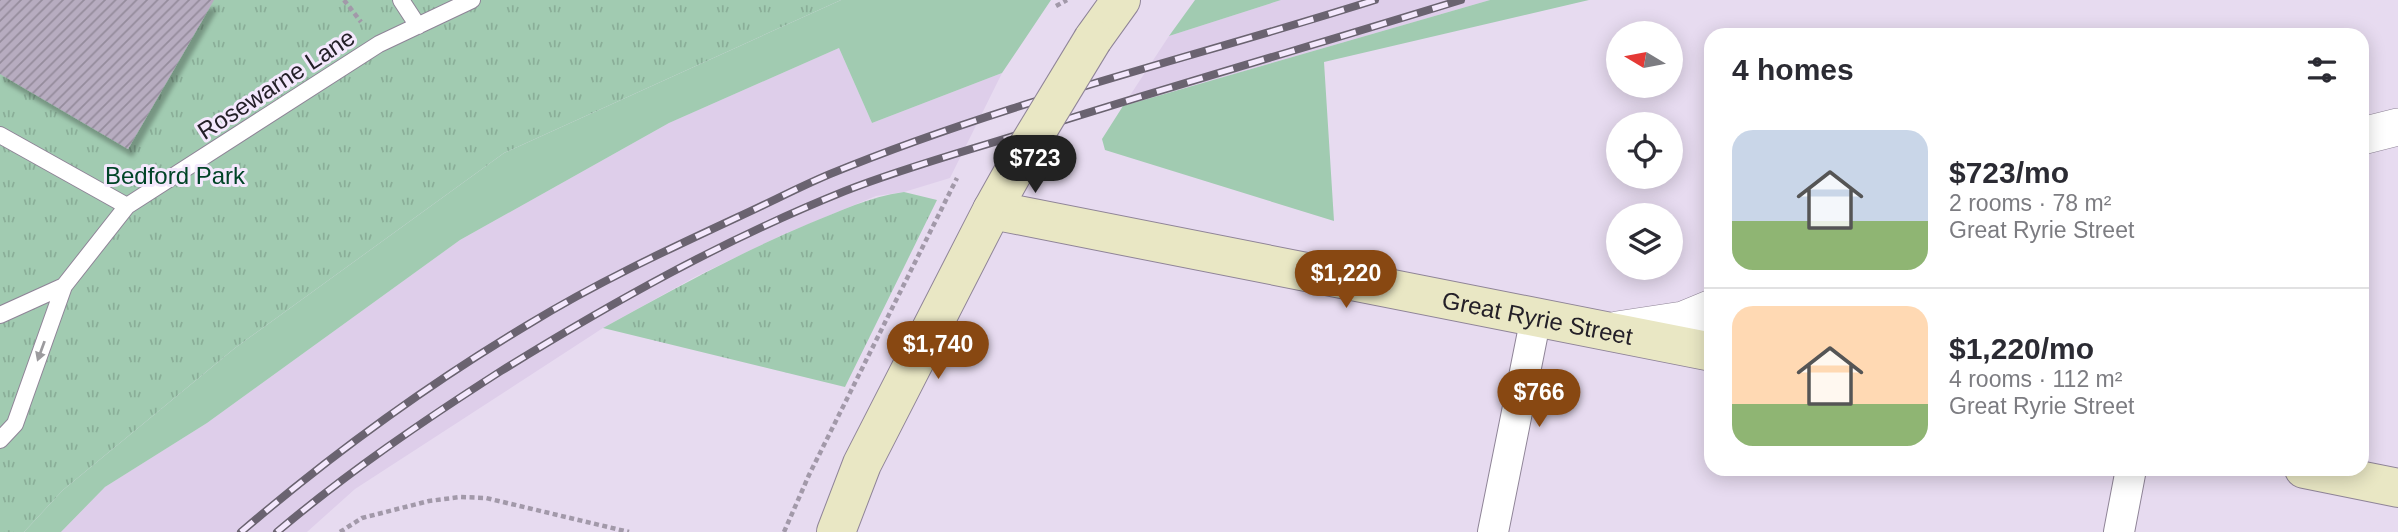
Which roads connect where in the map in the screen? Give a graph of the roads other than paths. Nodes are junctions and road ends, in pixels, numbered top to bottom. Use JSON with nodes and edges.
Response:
{"nodes":[{"id":1,"x":401,"y":0,"type":"edge"},
{"id":2,"x":472,"y":0,"type":"edge"},
{"id":3,"x":1122,"y":0,"type":"edge"},
{"id":4,"x":418,"y":26,"type":"junction"},
{"id":5,"x":2398,"y":127,"type":"edge"},
{"id":6,"x":2369,"y":134,"type":"edge"},
{"id":7,"x":0,"y":135,"type":"edge"},
{"id":8,"x":127,"y":206,"type":"junction"},
{"id":9,"x":992,"y":210,"type":"junction"},
{"id":10,"x":64,"y":286,"type":"junction"},
{"id":11,"x":1704,"y":311,"type":"edge"},
{"id":12,"x":0,"y":315,"type":"edge"},
{"id":13,"x":1536,"y":317,"type":"junction"},
{"id":14,"x":1609,"y":331,"type":"junction"},
{"id":15,"x":1704,"y":350,"type":"edge"},
{"id":16,"x":0,"y":440,"type":"edge"},
{"id":17,"x":2131,"y":476,"type":"edge"},
{"id":18,"x":2339,"y":476,"type":"edge"},
{"id":19,"x":2398,"y":488,"type":"edge"},
{"id":20,"x":836,"y":532,"type":"edge"},
{"id":21,"x":1493,"y":532,"type":"edge"},
{"id":22,"x":2119,"y":532,"type":"edge"}],
"edges":[{"from":1,"to":4,"type":"lane"},
{"from":2,"to":4,"type":"lane","name":"Rosewarne Lane"},
{"from":3,"to":9,"type":"main road","bridge":true},
{"from":4,"to":8,"type":"lane","name":"Rosewarne Lane"},
{"from":5,"to":6,"type":"street"},
{"from":7,"to":8,"type":"lane"},
{"from":8,"to":10,"type":"lane","name":"Rosewarne Lane"},
{"from":9,"to":13,"type":"main road","name":"Great Ryrie Street"},
{"from":9,"to":20,"type":"main road"},
{"from":10,"to":12,"type":"lane"},
{"from":10,"to":16,"type":"lane","one_way":true},
{"from":11,"to":14,"type":"street"},
{"from":13,"to":14,"type":"main road","name":"Great Ryrie Street"},
{"from":13,"to":21,"type":"street"},
{"from":14,"to":15,"type":"main road","name":"Great Ryrie Street"},
{"from":17,"to":22,"type":"street"},
{"from":18,"to":19,"type":"main road"}]}
